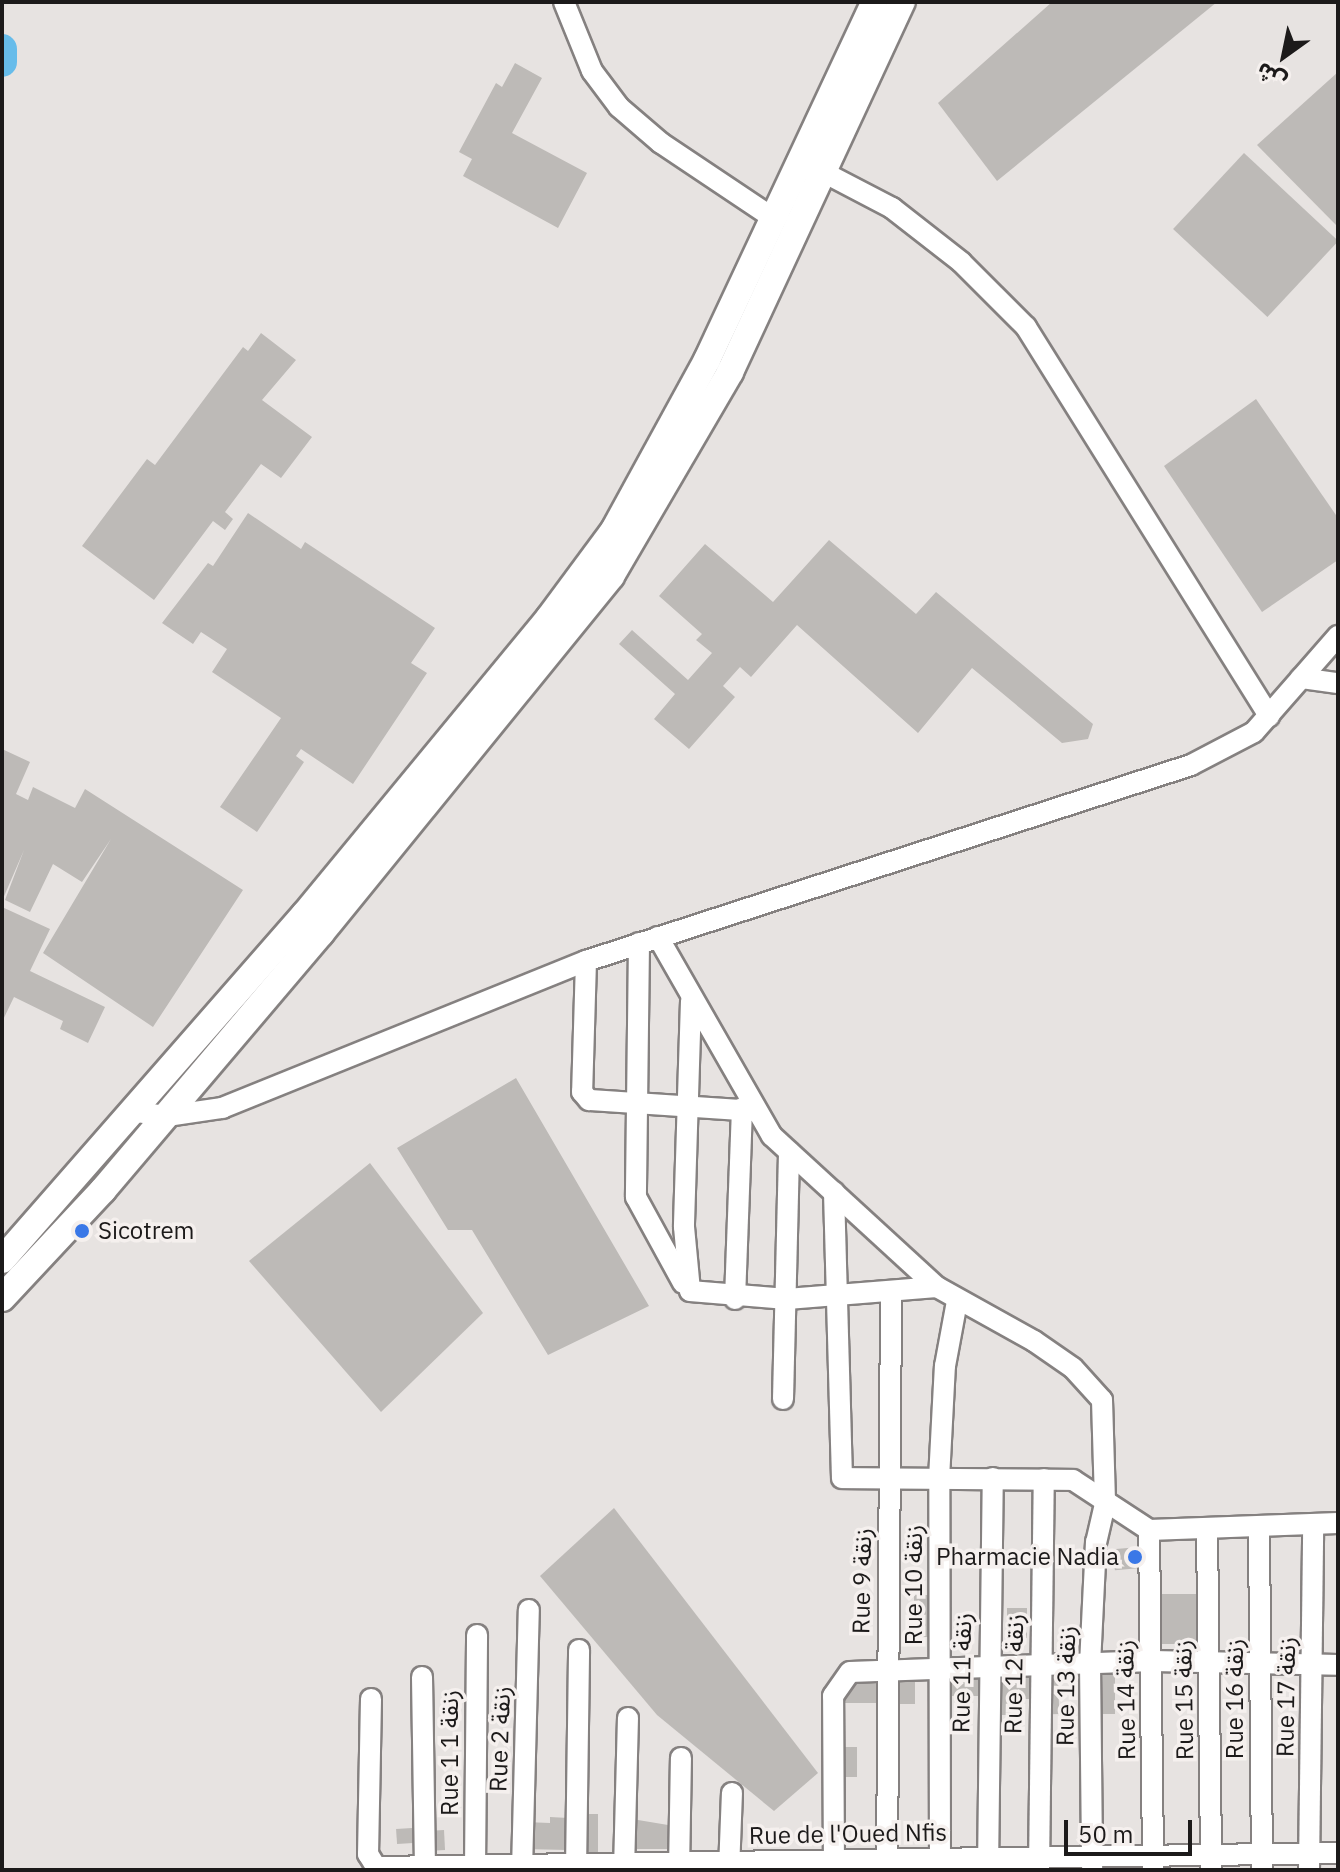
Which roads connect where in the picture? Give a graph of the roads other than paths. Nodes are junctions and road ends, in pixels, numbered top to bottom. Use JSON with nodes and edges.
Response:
{"nodes":[{"id":1,"x":564,"y":2,"type":"edge"},
{"id":2,"x":875,"y":2,"type":"edge"},
{"id":3,"x":902,"y":2,"type":"edge"},
{"id":4,"x":825,"y":173,"type":"junction"},
{"id":5,"x":776,"y":220,"type":"junction"},
{"id":6,"x":1338,"y":636,"type":"edge"},
{"id":7,"x":1301,"y":678,"type":"junction"},
{"id":8,"x":1338,"y":683,"type":"edge"},
{"id":9,"x":1269,"y":716,"type":"junction"},
{"id":10,"x":648,"y":940,"type":"junction"},
{"id":11,"x":586,"y":961,"type":"junction"},
{"id":12,"x":691,"y":1001,"type":"junction"},
{"id":13,"x":636,"y":1102,"type":"junction"},
{"id":14,"x":689,"y":1106,"type":"junction"},
{"id":15,"x":748,"y":1109,"type":"junction"},
{"id":16,"x":137,"y":1112,"type":"junction"},
{"id":17,"x":167,"y":1116,"type":"junction"},
{"id":18,"x":789,"y":1152,"type":"junction"},
{"id":19,"x":834,"y":1192,"type":"junction"},
{"id":20,"x":2,"y":1260,"type":"edge"},
{"id":21,"x":685,"y":1285,"type":"junction"},
{"id":22,"x":937,"y":1287,"type":"junction"},
{"id":23,"x":891,"y":1292,"type":"junction"},
{"id":24,"x":838,"y":1296,"type":"junction"},
{"id":25,"x":2,"y":1298,"type":"edge"},
{"id":26,"x":735,"y":1299,"type":"junction"},
{"id":27,"x":787,"y":1299,"type":"junction"},
{"id":28,"x":957,"y":1301,"type":"junction"},
{"id":29,"x":783,"y":1399,"type":"dead end"},
{"id":30,"x":993,"y":1478,"type":"junction"},
{"id":31,"x":939,"y":1479,"type":"junction"},
{"id":32,"x":1044,"y":1479,"type":"junction"},
{"id":33,"x":890,"y":1483,"type":"junction"},
{"id":34,"x":1105,"y":1504,"type":"junction"},
{"id":35,"x":1338,"y":1523,"type":"edge"},
{"id":36,"x":1313,"y":1524,"type":"junction"},
{"id":37,"x":1259,"y":1527,"type":"junction"},
{"id":38,"x":1207,"y":1529,"type":"junction"},
{"id":39,"x":1149,"y":1530,"type":"junction"},
{"id":40,"x":529,"y":1610,"type":"dead end"},
{"id":41,"x":477,"y":1635,"type":"dead end"},
{"id":42,"x":579,"y":1650,"type":"dead end"},
{"id":43,"x":1153,"y":1661,"type":"junction"},
{"id":44,"x":1210,"y":1662,"type":"junction"},
{"id":45,"x":1090,"y":1663,"type":"junction"},
{"id":46,"x":1262,"y":1663,"type":"junction"},
{"id":47,"x":1039,"y":1665,"type":"junction"},
{"id":48,"x":1314,"y":1665,"type":"junction"},
{"id":49,"x":1338,"y":1665,"type":"edge"},
{"id":50,"x":940,"y":1668,"type":"junction"},
{"id":51,"x":987,"y":1668,"type":"junction"},
{"id":52,"x":886,"y":1670,"type":"junction"},
{"id":53,"x":422,"y":1677,"type":"dead end"},
{"id":54,"x":371,"y":1699,"type":"dead end"},
{"id":55,"x":628,"y":1718,"type":"dead end"},
{"id":56,"x":681,"y":1758,"type":"dead end"},
{"id":57,"x":732,"y":1793,"type":"dead end"},
{"id":58,"x":1338,"y":1853,"type":"edge"},
{"id":59,"x":1092,"y":1862,"type":"edge"},
{"id":60,"x":1153,"y":1862,"type":"edge"},
{"id":61,"x":1211,"y":1862,"type":"edge"},
{"id":62,"x":1262,"y":1862,"type":"edge"},
{"id":63,"x":1308,"y":1862,"type":"edge"},
{"id":64,"x":988,"y":1863,"type":"edge"},
{"id":65,"x":1039,"y":1863,"type":"edge"},
{"id":66,"x":940,"y":1864,"type":"edge"},
{"id":67,"x":834,"y":1865,"type":"edge"},
{"id":68,"x":887,"y":1865,"type":"edge"},
{"id":69,"x":624,"y":1866,"type":"edge"},
{"id":70,"x":729,"y":1866,"type":"edge"},
{"id":71,"x":783,"y":1866,"type":"edge"},
{"id":72,"x":522,"y":1867,"type":"edge"},
{"id":73,"x":576,"y":1867,"type":"edge"},
{"id":74,"x":679,"y":1867,"type":"edge"},
{"id":75,"x":425,"y":1868,"type":"edge"},
{"id":76,"x":475,"y":1868,"type":"edge"}],
"edges":[{"from":1,"to":5,"type":"street"},
{"from":2,"to":5,"type":"main road"},
{"from":3,"to":4,"type":"main road"},
{"from":4,"to":9,"type":"street"},
{"from":4,"to":17,"type":"main road"},
{"from":5,"to":16,"type":"main road"},
{"from":6,"to":7,"type":"street"},
{"from":7,"to":8,"type":"street"},
{"from":7,"to":9,"type":"street"},
{"from":9,"to":10,"type":"street"},
{"from":10,"to":11,"type":"street"},
{"from":10,"to":12,"type":"street","name":"Rue 13 زنقة"},
{"from":10,"to":13,"type":"street"},
{"from":11,"to":13,"type":"street"},
{"from":11,"to":17,"type":"street"},
{"from":12,"to":14,"type":"street"},
{"from":12,"to":15,"type":"street","name":"Rue 13 زنقة"},
{"from":13,"to":14,"type":"street"},
{"from":13,"to":21,"type":"street"},
{"from":14,"to":15,"type":"street"},
{"from":14,"to":21,"type":"street"},
{"from":15,"to":18,"type":"street","name":"Rue 13 زنقة"},
{"from":15,"to":26,"type":"street"},
{"from":16,"to":17,"type":"street"},
{"from":16,"to":20,"type":"main road"},
{"from":17,"to":25,"type":"main road"},
{"from":18,"to":19,"type":"street","name":"Rue 13 زنقة"},
{"from":18,"to":27,"type":"street"},
{"from":19,"to":22,"type":"street","name":"Rue 13 زنقة"},
{"from":19,"to":24,"type":"street"},
{"from":21,"to":26,"type":"street"},
{"from":22,"to":23,"type":"street"},
{"from":22,"to":28,"type":"street","name":"Rue 13 زنقة"},
{"from":23,"to":24,"type":"street"},
{"from":23,"to":33,"type":"street","name":"Rue 9 زنقة"},
{"from":24,"to":27,"type":"street"},
{"from":24,"to":33,"type":"street"},
{"from":26,"to":27,"type":"street"},
{"from":27,"to":29,"type":"street"},
{"from":28,"to":31,"type":"street","name":"Rue 10 زنقة"},
{"from":28,"to":34,"type":"street","name":"Rue 13 زنقة"},
{"from":30,"to":31,"type":"street"},
{"from":30,"to":32,"type":"street"},
{"from":30,"to":51,"type":"street","name":"Rue 11 زنقة"},
{"from":31,"to":33,"type":"street"},
{"from":31,"to":50,"type":"street","name":"Rue 10 زنقة"},
{"from":32,"to":34,"type":"street"},
{"from":32,"to":47,"type":"street","name":"Rue 12 زنقة"},
{"from":33,"to":52,"type":"street","name":"Rue 9 زنقة"},
{"from":34,"to":39,"type":"street"},
{"from":34,"to":45,"type":"street","name":"Rue 13 زنقة"},
{"from":35,"to":36,"type":"street"},
{"from":36,"to":37,"type":"street"},
{"from":36,"to":48,"type":"street","name":"Rue 17 زنقة"},
{"from":37,"to":38,"type":"street"},
{"from":37,"to":46,"type":"street","name":"Rue 16 زنقة"},
{"from":38,"to":39,"type":"street"},
{"from":38,"to":44,"type":"street","name":"Rue 15 زنقة"},
{"from":39,"to":43,"type":"street","name":"Rue 14 زنقة"},
{"from":40,"to":72,"type":"street","name":"Rue 2 زنقة"},
{"from":41,"to":76,"type":"street","name":"Rue 1 زنقة 1"},
{"from":42,"to":73,"type":"street"},
{"from":43,"to":44,"type":"street"},
{"from":43,"to":45,"type":"street"},
{"from":43,"to":60,"type":"street","name":"Rue 14 زنقة"},
{"from":44,"to":46,"type":"street"},
{"from":44,"to":61,"type":"street","name":"Rue 15 زنقة"},
{"from":45,"to":47,"type":"street"},
{"from":45,"to":59,"type":"street","name":"Rue 13 زنقة"},
{"from":46,"to":48,"type":"street"},
{"from":46,"to":62,"type":"street","name":"Rue 16 زنقة"},
{"from":47,"to":51,"type":"street"},
{"from":47,"to":65,"type":"street","name":"Rue 12 زنقة"},
{"from":48,"to":49,"type":"street"},
{"from":48,"to":63,"type":"street","name":"Rue 17 زنقة"},
{"from":50,"to":51,"type":"street"},
{"from":50,"to":52,"type":"street"},
{"from":50,"to":66,"type":"street","name":"Rue 10 زنقة"},
{"from":51,"to":64,"type":"street","name":"Rue 11 زنقة"},
{"from":52,"to":67,"type":"street"},
{"from":52,"to":68,"type":"street","name":"Rue 9 زنقة"},
{"from":53,"to":75,"type":"street"},
{"from":54,"to":75,"type":"street","name":"Rue de l'Oued Nfis"},
{"from":55,"to":69,"type":"street"},
{"from":56,"to":74,"type":"street"},
{"from":57,"to":70,"type":"street"},
{"from":58,"to":63,"type":"street","name":"Rue de l'Oued Nfis"},
{"from":59,"to":60,"type":"street","name":"Rue de l'Oued Nfis"},
{"from":59,"to":65,"type":"street","name":"Rue de l'Oued Nfis"},
{"from":60,"to":61,"type":"street","name":"Rue de l'Oued Nfis"},
{"from":61,"to":62,"type":"street","name":"Rue de l'Oued Nfis"},
{"from":62,"to":63,"type":"street","name":"Rue de l'Oued Nfis"},
{"from":64,"to":65,"type":"street","name":"Rue de l'Oued Nfis"},
{"from":64,"to":66,"type":"street","name":"Rue de l'Oued Nfis"},
{"from":66,"to":68,"type":"street","name":"Rue de l'Oued Nfis"},
{"from":67,"to":68,"type":"street","name":"Rue de l'Oued Nfis"},
{"from":67,"to":71,"type":"street","name":"Rue de l'Oued Nfis"},
{"from":69,"to":73,"type":"street","name":"Rue de l'Oued Nfis"},
{"from":69,"to":74,"type":"street","name":"Rue de l'Oued Nfis"},
{"from":70,"to":71,"type":"street","name":"Rue de l'Oued Nfis"},
{"from":70,"to":74,"type":"street","name":"Rue de l'Oued Nfis"},
{"from":72,"to":73,"type":"street","name":"Rue de l'Oued Nfis"},
{"from":72,"to":76,"type":"street","name":"Rue de l'Oued Nfis"},
{"from":75,"to":76,"type":"street","name":"Rue de l'Oued Nfis"}]}
